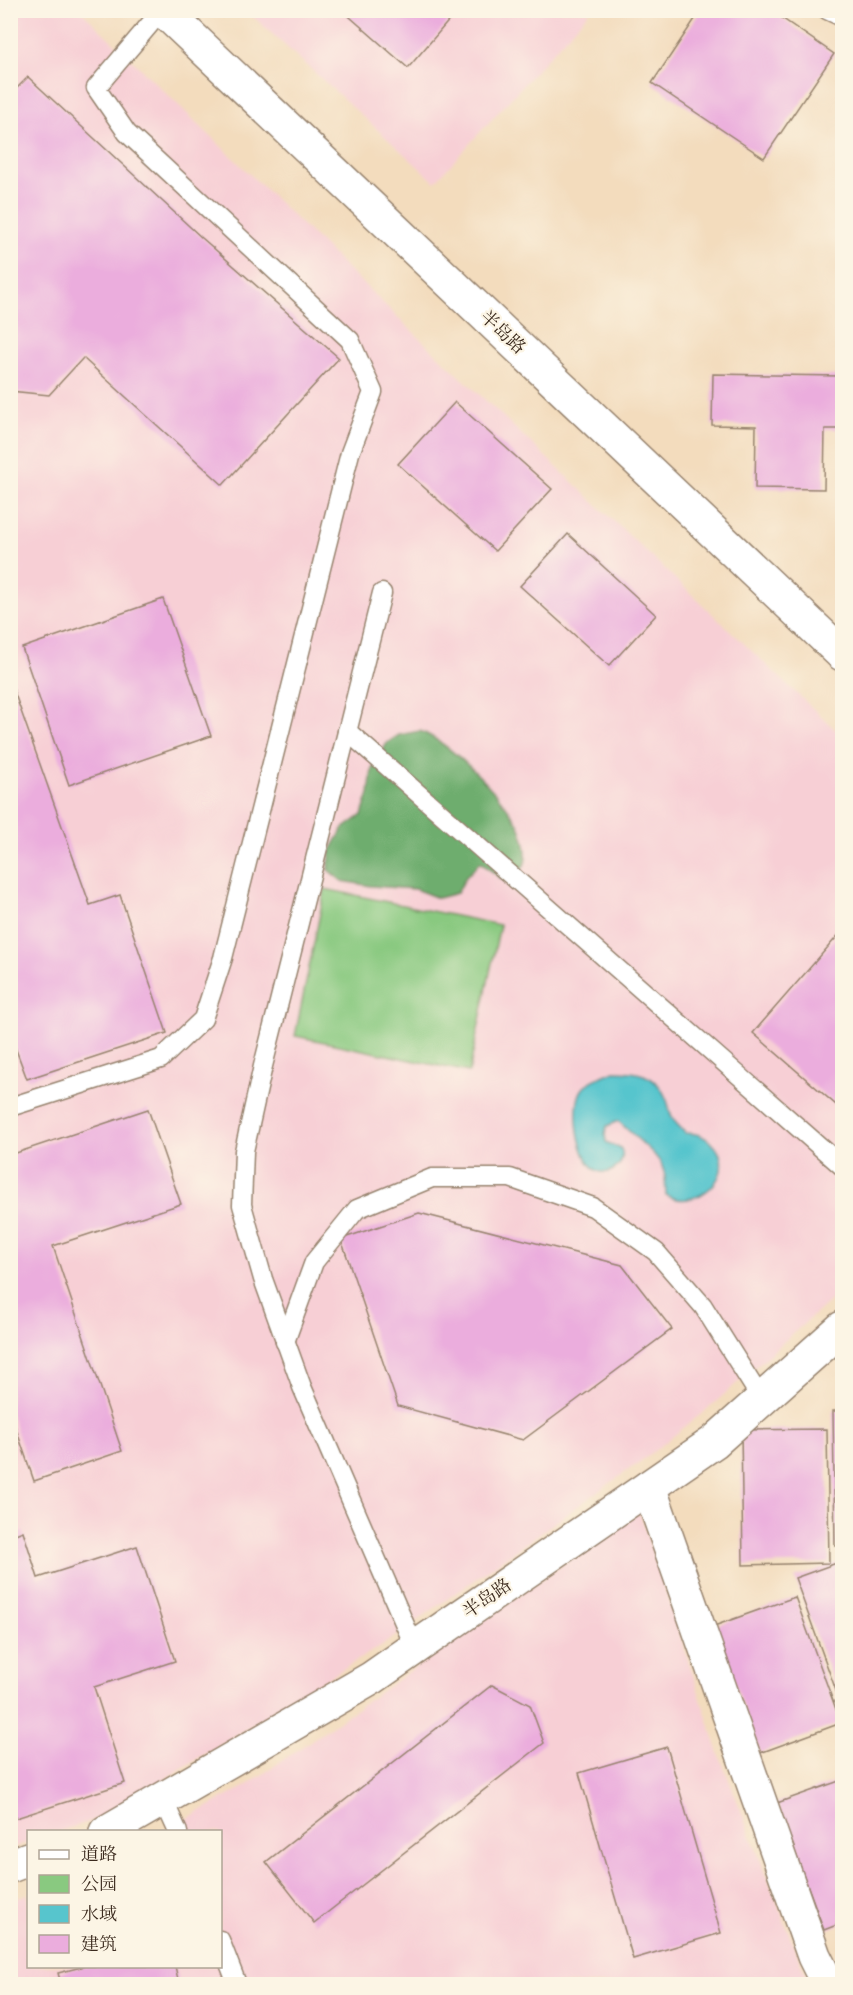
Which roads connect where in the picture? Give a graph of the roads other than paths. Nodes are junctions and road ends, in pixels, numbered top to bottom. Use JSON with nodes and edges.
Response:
{"nodes":[{"id":1,"x":162,"y":10,"type":"edge"},
{"id":2,"x":827,"y":10,"type":"edge"},
{"id":3,"x":843,"y":17,"type":"edge"},
{"id":4,"x":382,"y":592,"type":"dead end"},
{"id":5,"x":843,"y":654,"type":"edge"},
{"id":6,"x":347,"y":731,"type":"junction"},
{"id":7,"x":10,"y":1107,"type":"edge"},
{"id":8,"x":843,"y":1166,"type":"edge"},
{"id":9,"x":843,"y":1328,"type":"edge"},
{"id":10,"x":285,"y":1342,"type":"junction"},
{"id":11,"x":762,"y":1400,"type":"junction"},
{"id":12,"x":649,"y":1487,"type":"junction"},
{"id":13,"x":415,"y":1648,"type":"junction"},
{"id":14,"x":163,"y":1799,"type":"junction"},
{"id":15,"x":109,"y":1830,"type":"edge"},
{"id":16,"x":177,"y":1830,"type":"edge"},
{"id":17,"x":27,"y":1859,"type":"edge"},
{"id":18,"x":10,"y":1866,"type":"edge"},
{"id":19,"x":222,"y":1945,"type":"edge"},
{"id":20,"x":237,"y":1984,"type":"edge"},
{"id":21,"x":828,"y":1984,"type":"edge"}],
"edges":[{"from":1,"to":5,"type":"street","name":"半岛路"},
{"from":1,"to":7,"type":"lane"},
{"from":2,"to":3,"type":"lane"},
{"from":4,"to":6,"type":"lane"},
{"from":6,"to":8,"type":"lane"},
{"from":6,"to":10,"type":"lane"},
{"from":9,"to":11,"type":"street","name":"半岛路"},
{"from":10,"to":11,"type":"lane"},
{"from":10,"to":13,"type":"lane"},
{"from":11,"to":12,"type":"street","name":"半岛路"},
{"from":12,"to":13,"type":"street","name":"半岛路"},
{"from":12,"to":21,"type":"street"},
{"from":13,"to":14,"type":"street","name":"半岛路"},
{"from":14,"to":15,"type":"street","name":"半岛路"},
{"from":14,"to":16,"type":"lane"},
{"from":17,"to":18,"type":"street"},
{"from":19,"to":20,"type":"lane"}]}
